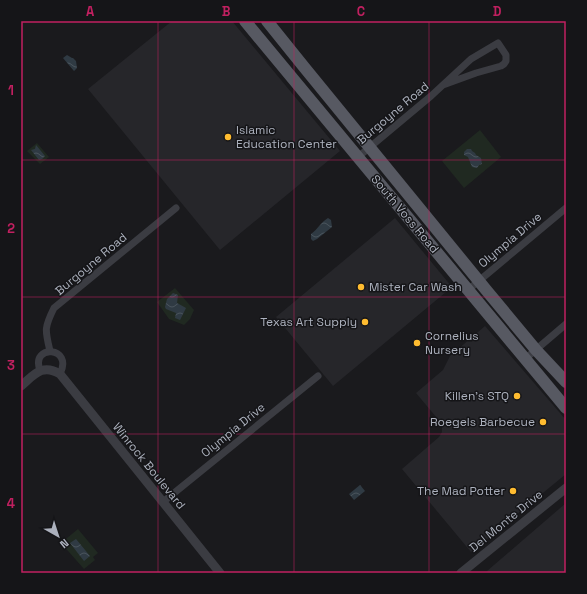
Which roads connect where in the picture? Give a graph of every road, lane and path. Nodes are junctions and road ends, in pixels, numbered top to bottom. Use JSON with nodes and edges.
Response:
{"nodes":[{"id":1,"x":244,"y":21,"type":"edge"},
{"id":2,"x":267,"y":21,"type":"edge"},
{"id":3,"x":304,"y":68,"type":"junction"},
{"id":4,"x":292,"y":77,"type":"junction"},
{"id":5,"x":443,"y":85,"type":"junction"},
{"id":6,"x":369,"y":148,"type":"junction"},
{"id":7,"x":358,"y":157,"type":"junction"},
{"id":8,"x":176,"y":208,"type":"dead end"},
{"id":9,"x":566,"y":208,"type":"edge"},
{"id":10,"x":478,"y":281,"type":"junction"},
{"id":11,"x":468,"y":290,"type":"junction"},
{"id":12,"x":566,"y":324,"type":"edge"},
{"id":13,"x":536,"y":350,"type":"junction"},
{"id":14,"x":50,"y":351,"type":"junction"},
{"id":15,"x":524,"y":359,"type":"junction"},
{"id":16,"x":40,"y":370,"type":"junction"},
{"id":17,"x":60,"y":374,"type":"junction"},
{"id":18,"x":318,"y":376,"type":"dead end"},
{"id":19,"x":566,"y":382,"type":"edge"},
{"id":20,"x":21,"y":386,"type":"edge"},
{"id":21,"x":566,"y":408,"type":"edge"},
{"id":22,"x":566,"y":488,"type":"edge"},
{"id":23,"x":162,"y":502,"type":"junction"},
{"id":24,"x":220,"y":573,"type":"edge"},
{"id":25,"x":461,"y":573,"type":"edge"}],
"edges":[{"from":1,"to":4,"type":"main road","name":"South Voss Road"},
{"from":2,"to":3,"type":"main road","name":"South Voss Road"},
{"from":3,"to":4,"type":"main road"},
{"from":3,"to":6,"type":"main road","name":"South Voss Road"},
{"from":4,"to":7,"type":"main road","name":"South Voss Road"},
{"from":5,"to":5,"type":"street","name":"Burgoyne Road"},
{"from":5,"to":6,"type":"street","name":"Burgoyne Road"},
{"from":6,"to":7,"type":"street","name":"Burgoyne Road"},
{"from":6,"to":10,"type":"main road","name":"South Voss Road"},
{"from":7,"to":11,"type":"main road","name":"South Voss Road"},
{"from":8,"to":14,"type":"street","name":"Burgoyne Road"},
{"from":9,"to":10,"type":"street","name":"Olympia Drive"},
{"from":10,"to":11,"type":"street","name":"Olympia Drive"},
{"from":10,"to":13,"type":"main road","name":"South Voss Road"},
{"from":11,"to":15,"type":"main road","name":"South Voss Road"},
{"from":12,"to":13,"type":"street"},
{"from":13,"to":15,"type":"street"},
{"from":13,"to":19,"type":"main road","name":"South Voss Road"},
{"from":14,"to":16,"type":"street"},
{"from":14,"to":17,"type":"street"},
{"from":15,"to":21,"type":"main road","name":"South Voss Road"},
{"from":16,"to":17,"type":"street"},
{"from":16,"to":20,"type":"street"},
{"from":17,"to":23,"type":"street","name":"Winrock Boulevard"},
{"from":18,"to":23,"type":"street","name":"Olympia Drive"},
{"from":22,"to":25,"type":"street","name":"Del Monte Drive"},
{"from":23,"to":24,"type":"street","name":"Winrock Boulevard"}]}
